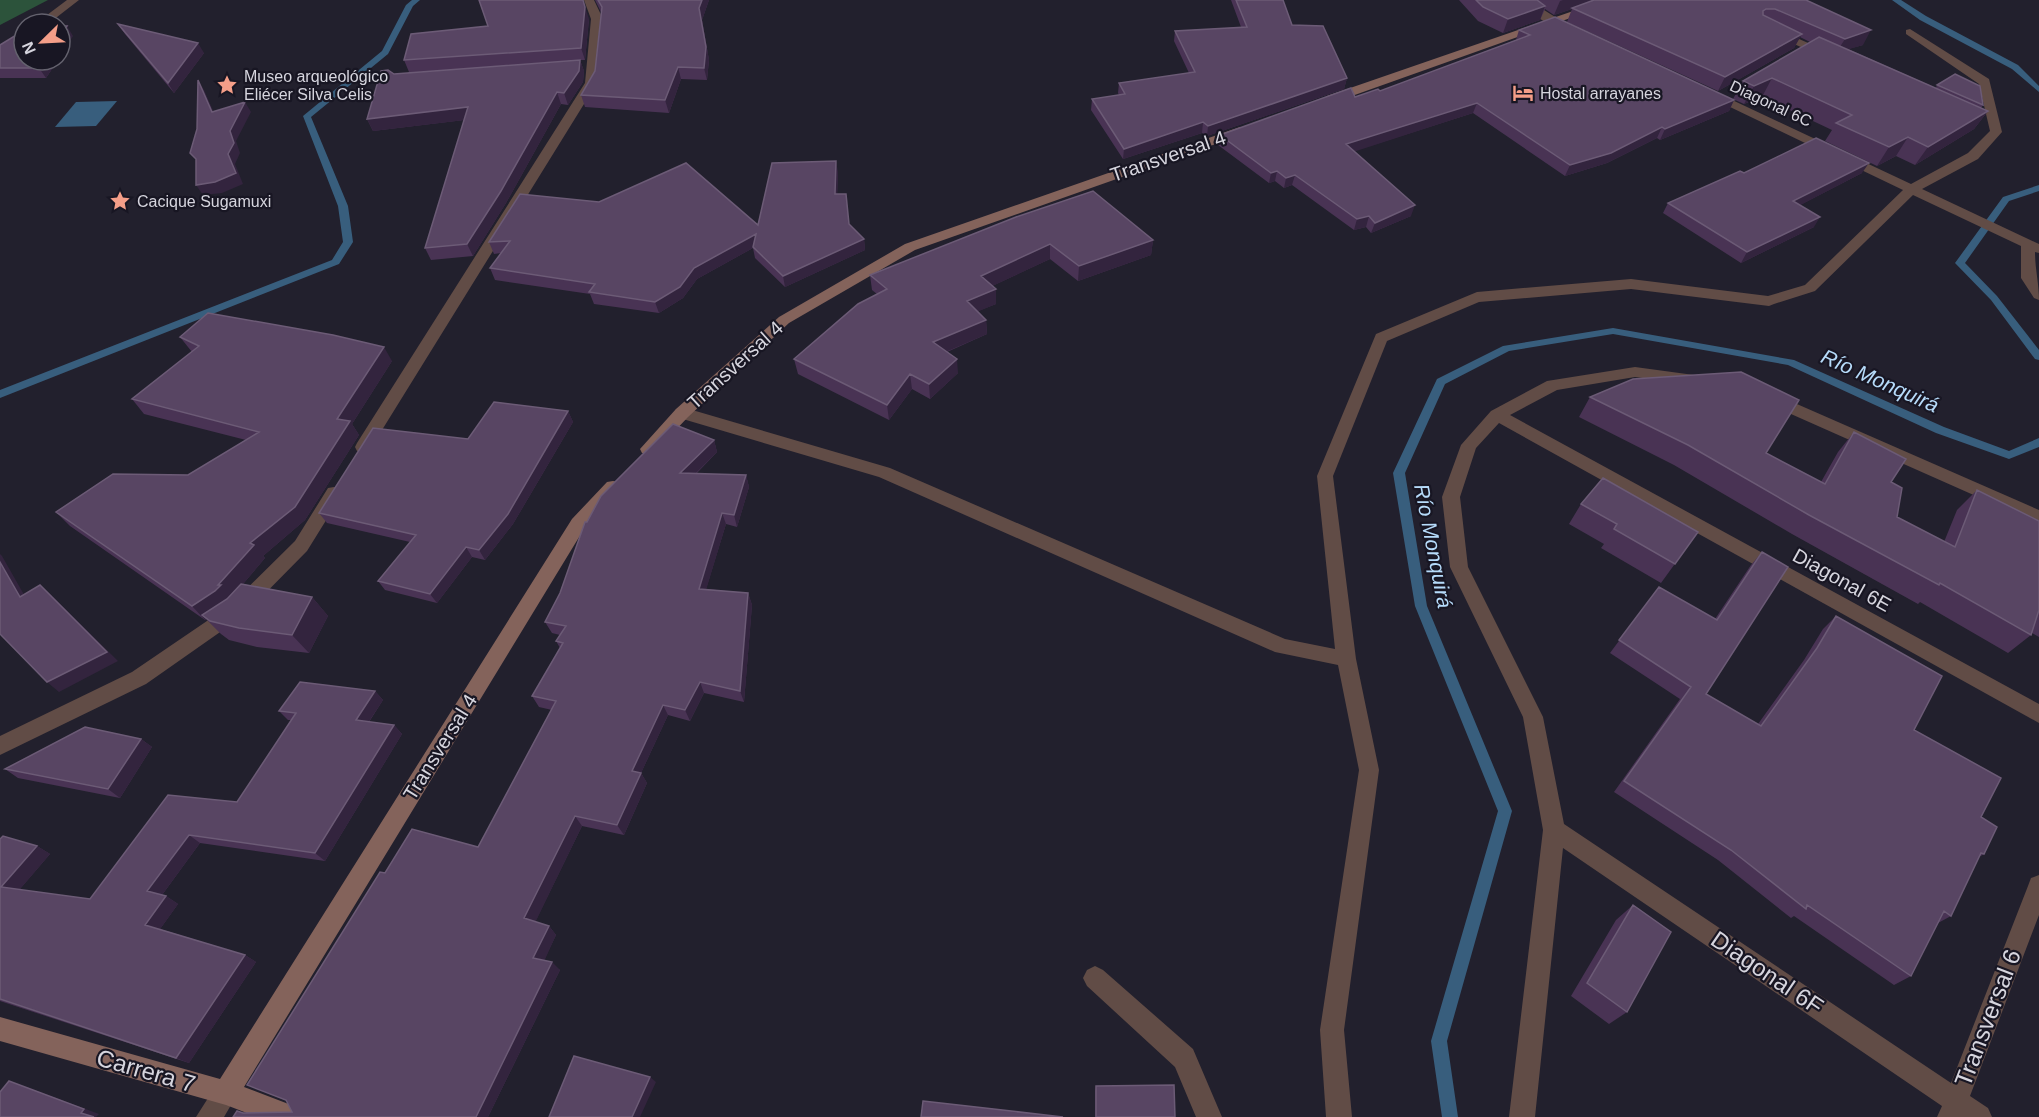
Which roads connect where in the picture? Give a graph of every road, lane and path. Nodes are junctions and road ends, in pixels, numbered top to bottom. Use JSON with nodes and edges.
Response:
{"nodes":[{"id":1,"x":74,"y":0,"type":"edge"},
{"id":2,"x":589,"y":0,"type":"edge"},
{"id":3,"x":1521,"y":0,"type":"edge"},
{"id":4,"x":1616,"y":0,"type":"edge"},
{"id":5,"x":58,"y":12,"type":"edge"},
{"id":6,"x":1552,"y":21,"type":"junction"},
{"id":7,"x":1763,"y":27,"type":"edge"},
{"id":8,"x":1910,"y":32,"type":"dead end"},
{"id":9,"x":1584,"y":36,"type":"edge"},
{"id":10,"x":1840,"y":61,"type":"edge"},
{"id":11,"x":1698,"y":89,"type":"edge"},
{"id":12,"x":1316,"y":104,"type":"edge"},
{"id":13,"x":1248,"y":128,"type":"edge"},
{"id":14,"x":1913,"y":188,"type":"junction"},
{"id":15,"x":2035,"y":243,"type":"edge"},
{"id":16,"x":2039,"y":296,"type":"edge"},
{"id":17,"x":1711,"y":382,"type":"edge"},
{"id":18,"x":1754,"y":391,"type":"edge"},
{"id":19,"x":682,"y":413,"type":"junction"},
{"id":20,"x":1497,"y":415,"type":"junction"},
{"id":21,"x":2039,"y":518,"type":"edge"},
{"id":22,"x":1346,"y":659,"type":"junction"},
{"id":23,"x":2039,"y":714,"type":"edge"},
{"id":24,"x":0,"y":746,"type":"edge"},
{"id":25,"x":1554,"y":830,"type":"junction"},
{"id":26,"x":2039,"y":886,"type":"edge"},
{"id":27,"x":1095,"y":978,"type":"dead end"},
{"id":28,"x":0,"y":1029,"type":"edge"},
{"id":29,"x":226,"y":1094,"type":"junction"},
{"id":30,"x":1953,"y":1109,"type":"edge"},
{"id":31,"x":209,"y":1117,"type":"edge"},
{"id":32,"x":290,"y":1117,"type":"edge"},
{"id":33,"x":1209,"y":1117,"type":"edge"},
{"id":34,"x":1339,"y":1117,"type":"edge"},
{"id":35,"x":1522,"y":1117,"type":"edge"},
{"id":36,"x":1979,"y":1117,"type":"edge"}],
"edges":[{"from":1,"to":5,"type":"street"},
{"from":2,"to":24,"type":"street"},
{"from":3,"to":6,"type":"street"},
{"from":4,"to":6,"type":"street"},
{"from":6,"to":9,"type":"street"},
{"from":6,"to":12,"type":"street"},
{"from":7,"to":10,"type":"street"},
{"from":8,"to":14,"type":"street"},
{"from":11,"to":14,"type":"street","name":"Diagonal 6C"},
{"from":13,"to":19,"type":"street","name":"Transversal 4"},
{"from":14,"to":15,"type":"street","name":"Diagonal 6C"},
{"from":14,"to":22,"type":"street"},
{"from":15,"to":16,"type":"street"},
{"from":17,"to":20,"type":"street"},
{"from":18,"to":21,"type":"street"},
{"from":19,"to":22,"type":"street"},
{"from":19,"to":29,"type":"street","name":"Transversal 4"},
{"from":20,"to":23,"type":"street","name":"Diagonal 6E"},
{"from":20,"to":25,"type":"street"},
{"from":22,"to":34,"type":"street"},
{"from":25,"to":30,"type":"street","name":"Diagonal 6F"},
{"from":25,"to":35,"type":"street"},
{"from":26,"to":30,"type":"street","name":"Transversal 6"},
{"from":27,"to":33,"type":"street"},
{"from":28,"to":29,"type":"street","name":"Carrera 7"},
{"from":29,"to":31,"type":"street"},
{"from":29,"to":32,"type":"street","name":"Carrera 7"},
{"from":30,"to":36,"type":"street","name":"Diagonal 6F"}]}
